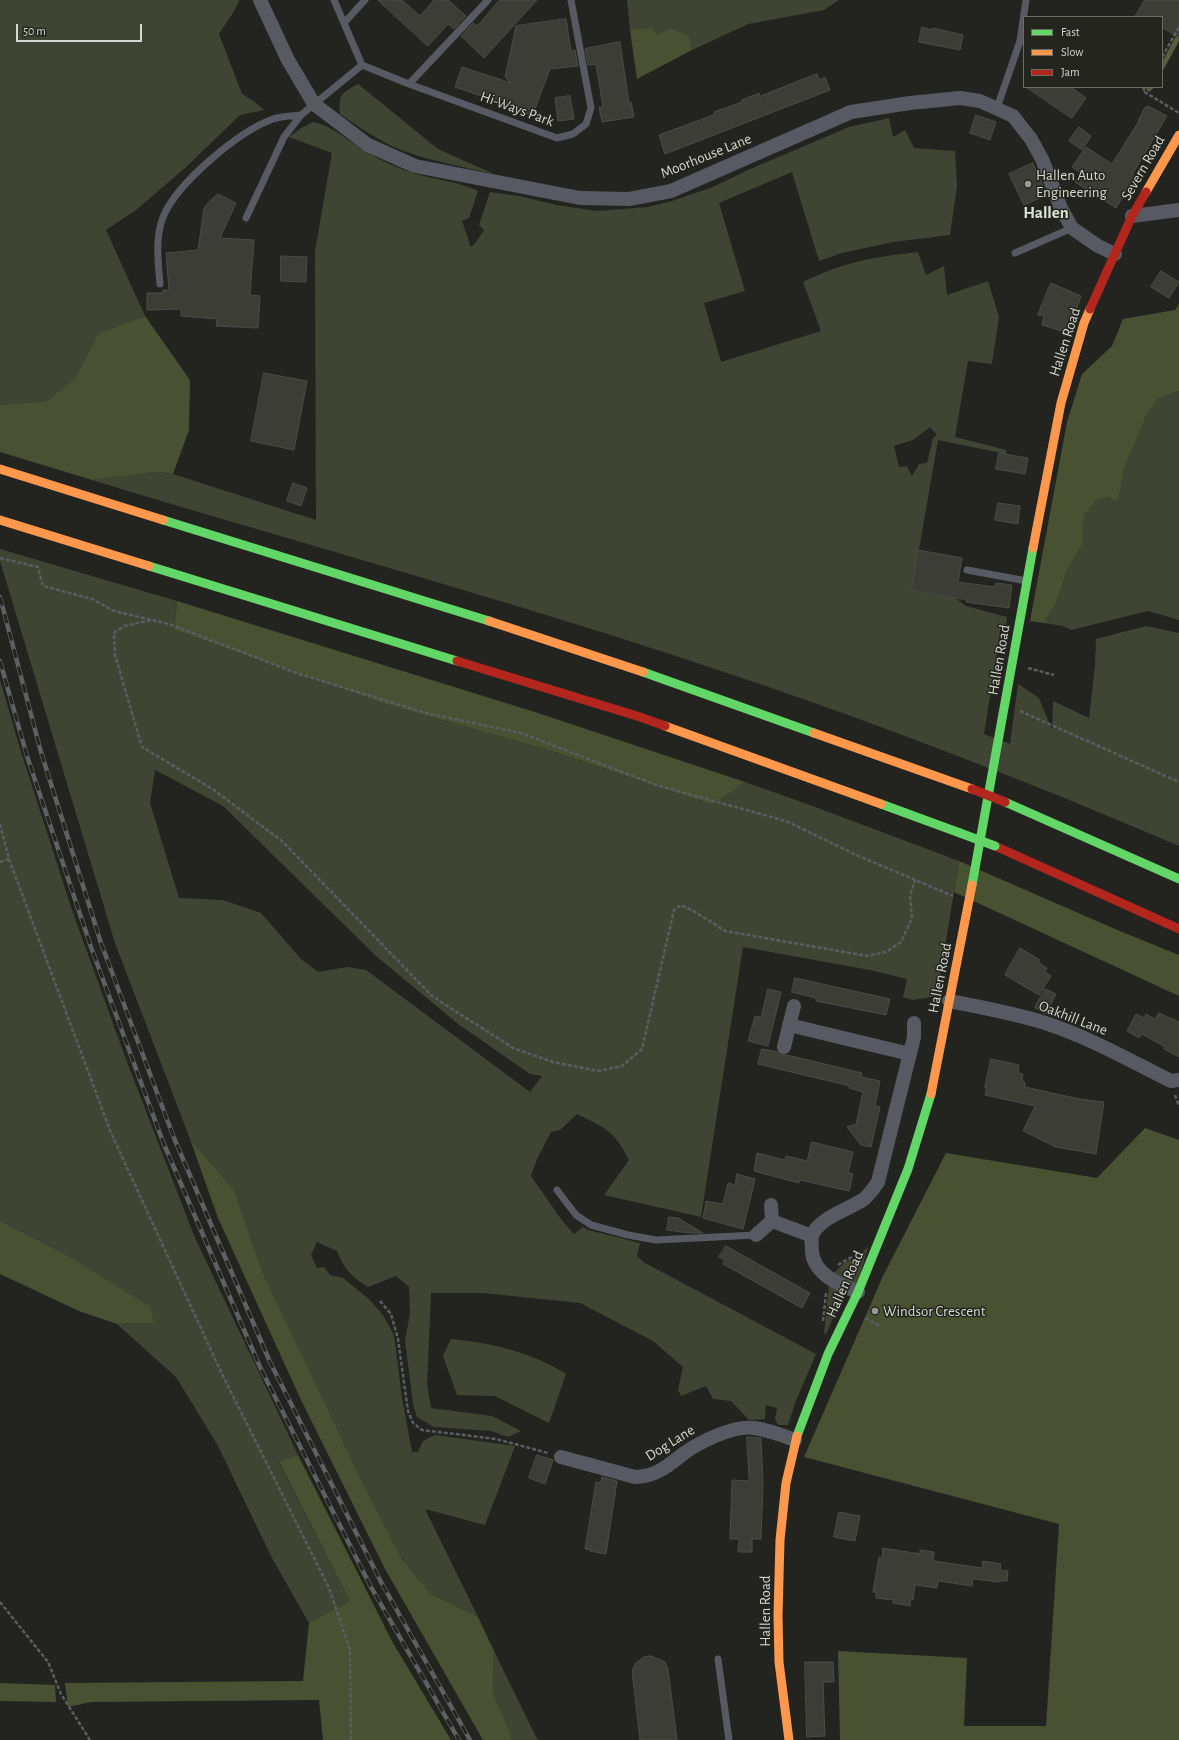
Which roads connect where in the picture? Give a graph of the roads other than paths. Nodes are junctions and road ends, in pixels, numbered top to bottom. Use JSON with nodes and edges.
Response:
{"nodes":[{"id":1,"x":260,"y":0,"type":"edge"},
{"id":2,"x":334,"y":0,"type":"edge"},
{"id":3,"x":365,"y":0,"type":"edge"},
{"id":4,"x":488,"y":0,"type":"edge"},
{"id":5,"x":571,"y":0,"type":"edge"},
{"id":6,"x":1026,"y":0,"type":"edge"},
{"id":7,"x":1024,"y":16,"type":"edge"},
{"id":8,"x":1023,"y":20,"type":"edge"},
{"id":9,"x":344,"y":23,"type":"junction"},
{"id":10,"x":362,"y":65,"type":"junction"},
{"id":11,"x":409,"y":84,"type":"junction"},
{"id":12,"x":314,"y":104,"type":"junction"},
{"id":13,"x":997,"y":108,"type":"junction"},
{"id":14,"x":301,"y":115,"type":"junction"},
{"id":15,"x":1179,"y":135,"type":"edge"},
{"id":16,"x":1179,"y":210,"type":"edge"},
{"id":17,"x":1132,"y":216,"type":"junction"},
{"id":18,"x":246,"y":218,"type":"dead end"},
{"id":19,"x":1072,"y":228,"type":"junction"},
{"id":20,"x":1016,"y":253,"type":"dead end"},
{"id":21,"x":1115,"y":254,"type":"junction"},
{"id":22,"x":160,"y":284,"type":"dead end"},
{"id":23,"x":0,"y":469,"type":"edge"},
{"id":24,"x":0,"y":520,"type":"edge"},
{"id":25,"x":967,"y":570,"type":"dead end"},
{"id":26,"x":1027,"y":581,"type":"junction"},
{"id":27,"x":1179,"y":879,"type":"edge"},
{"id":28,"x":1179,"y":929,"type":"edge"},
{"id":29,"x":949,"y":1001,"type":"junction"},
{"id":30,"x":794,"y":1006,"type":"dead end"},
{"id":31,"x":914,"y":1023,"type":"dead end"},
{"id":32,"x":789,"y":1025,"type":"junction"},
{"id":33,"x":784,"y":1047,"type":"dead end"},
{"id":34,"x":910,"y":1054,"type":"junction"},
{"id":35,"x":1179,"y":1080,"type":"edge"},
{"id":36,"x":557,"y":1190,"type":"dead end"},
{"id":37,"x":770,"y":1205,"type":"dead end"},
{"id":38,"x":772,"y":1221,"type":"junction"},
{"id":39,"x":756,"y":1235,"type":"joint"},
{"id":40,"x":812,"y":1236,"type":"junction"},
{"id":41,"x":858,"y":1292,"type":"junction"},
{"id":42,"x":796,"y":1440,"type":"junction"},
{"id":43,"x":561,"y":1457,"type":"road end"},
{"id":44,"x":718,"y":1659,"type":"dead end"},
{"id":45,"x":729,"y":1740,"type":"edge"},
{"id":46,"x":789,"y":1740,"type":"edge"}],
"edges":[{"from":1,"to":12,"type":"street","name":"Moorhouse Lane"},
{"from":2,"to":9,"type":"lane"},
{"from":3,"to":9,"type":"lane"},
{"from":4,"to":11,"type":"lane"},
{"from":5,"to":11,"type":"lane","name":"Hi-Ways Park"},
{"from":6,"to":7,"type":"lane"},
{"from":8,"to":13,"type":"lane"},
{"from":9,"to":10,"type":"lane"},
{"from":10,"to":11,"type":"lane","name":"Hi-Ways Park"},
{"from":10,"to":12,"type":"lane"},
{"from":12,"to":13,"type":"street","name":"Moorhouse Lane"},
{"from":12,"to":14,"type":"lane"},
{"from":13,"to":19,"type":"street","name":"Moorhouse Lane"},
{"from":14,"to":18,"type":"lane"},
{"from":14,"to":22,"type":"lane"},
{"from":15,"to":17,"type":"main road","name":"Severn Road"},
{"from":16,"to":17,"type":"street"},
{"from":17,"to":21,"type":"main road","name":"Hallen Road"},
{"from":19,"to":20,"type":"lane"},
{"from":19,"to":21,"type":"street","name":"Moorhouse Lane"},
{"from":21,"to":26,"type":"main road","name":"Hallen Road"},
{"from":23,"to":27,"type":"main road","bridge":true},
{"from":24,"to":28,"type":"main road","bridge":true},
{"from":25,"to":26,"type":"lane"},
{"from":26,"to":29,"type":"main road","name":"Hallen Road"},
{"from":29,"to":35,"type":"street","name":"Oakhill Lane"},
{"from":29,"to":41,"type":"main road","name":"Hallen Road"},
{"from":30,"to":32,"type":"street"},
{"from":31,"to":34,"type":"street"},
{"from":32,"to":33,"type":"street"},
{"from":32,"to":34,"type":"street"},
{"from":34,"to":40,"type":"street"},
{"from":36,"to":39,"type":"lane"},
{"from":37,"to":38,"type":"street"},
{"from":38,"to":39,"type":"street"},
{"from":38,"to":40,"type":"street"},
{"from":40,"to":41,"type":"street"},
{"from":41,"to":42,"type":"main road","name":"Hallen Road"},
{"from":42,"to":43,"type":"street","name":"Dog Lane"},
{"from":42,"to":46,"type":"main road","name":"Hallen Road"},
{"from":44,"to":45,"type":"lane"}]}
